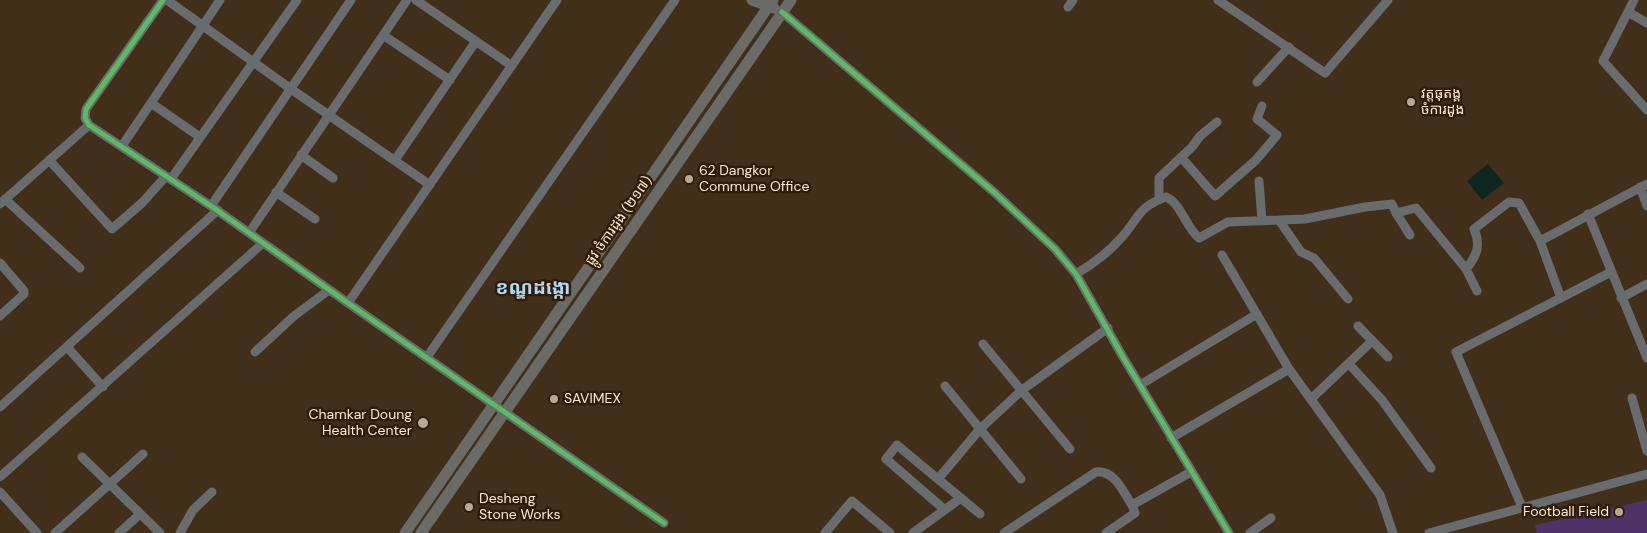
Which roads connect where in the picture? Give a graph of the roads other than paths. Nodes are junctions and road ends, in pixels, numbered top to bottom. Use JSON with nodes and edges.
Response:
{"nodes":[{"id":1,"x":163,"y":0,"type":"edge"},
{"id":2,"x":168,"y":0,"type":"edge"},
{"id":3,"x":220,"y":0,"type":"edge"},
{"id":4,"x":297,"y":0,"type":"edge"},
{"id":5,"x":351,"y":0,"type":"edge"},
{"id":6,"x":407,"y":0,"type":"edge"},
{"id":7,"x":416,"y":0,"type":"edge"},
{"id":8,"x":557,"y":0,"type":"edge"},
{"id":9,"x":675,"y":0,"type":"edge"},
{"id":10,"x":752,"y":0,"type":"edge"},
{"id":11,"x":791,"y":0,"type":"edge"},
{"id":12,"x":1218,"y":0,"type":"edge"},
{"id":13,"x":1388,"y":0,"type":"edge"},
{"id":14,"x":1634,"y":0,"type":"edge"},
{"id":15,"x":771,"y":3,"type":"edge"},
{"id":16,"x":782,"y":12,"type":"junction"},
{"id":17,"x":1628,"y":12,"type":"junction"},
{"id":18,"x":1647,"y":23,"type":"edge"},
{"id":19,"x":203,"y":25,"type":"junction"},
{"id":20,"x":383,"y":35,"type":"junction"},
{"id":21,"x":476,"y":40,"type":"junction"},
{"id":22,"x":1289,"y":47,"type":"junction"},
{"id":23,"x":253,"y":62,"type":"junction"},
{"id":24,"x":512,"y":66,"type":"junction"},
{"id":25,"x":450,"y":80,"type":"junction"},
{"id":26,"x":1257,"y":82,"type":"dead end"},
{"id":27,"x":291,"y":89,"type":"junction"},
{"id":28,"x":150,"y":103,"type":"junction"},
{"id":29,"x":1262,"y":106,"type":"dead end"},
{"id":30,"x":1647,"y":110,"type":"edge"},
{"id":31,"x":328,"y":115,"type":"junction"},
{"id":32,"x":1217,"y":122,"type":"dead end"},
{"id":33,"x":89,"y":125,"type":"junction"},
{"id":34,"x":200,"y":137,"type":"junction"},
{"id":35,"x":122,"y":146,"type":"junction"},
{"id":36,"x":301,"y":155,"type":"junction"},
{"id":37,"x":1181,"y":157,"type":"junction"},
{"id":38,"x":49,"y":160,"type":"junction"},
{"id":39,"x":395,"y":160,"type":"junction"},
{"id":40,"x":169,"y":177,"type":"junction"},
{"id":41,"x":333,"y":178,"type":"dead end"},
{"id":42,"x":1259,"y":181,"type":"dead end"},
{"id":43,"x":430,"y":184,"type":"junction"},
{"id":44,"x":1644,"y":186,"type":"edge"},
{"id":45,"x":276,"y":192,"type":"junction"},
{"id":46,"x":1159,"y":200,"type":"junction"},
{"id":47,"x":3,"y":202,"type":"edge"},
{"id":48,"x":1647,"y":206,"type":"edge"},
{"id":49,"x":214,"y":208,"type":"junction"},
{"id":50,"x":1396,"y":212,"type":"junction"},
{"id":51,"x":1588,"y":214,"type":"junction"},
{"id":52,"x":315,"y":219,"type":"dead end"},
{"id":53,"x":1279,"y":220,"type":"junction"},
{"id":54,"x":1262,"y":221,"type":"junction"},
{"id":55,"x":249,"y":233,"type":"junction"},
{"id":56,"x":1410,"y":235,"type":"dead end"},
{"id":57,"x":1540,"y":241,"type":"junction"},
{"id":58,"x":263,"y":243,"type":"junction"},
{"id":59,"x":1222,"y":255,"type":"dead end"},
{"id":60,"x":0,"y":263,"type":"edge"},
{"id":61,"x":80,"y":268,"type":"dead end"},
{"id":62,"x":1466,"y":269,"type":"junction"},
{"id":63,"x":1611,"y":272,"type":"junction"},
{"id":64,"x":1076,"y":274,"type":"junction"},
{"id":65,"x":1647,"y":284,"type":"edge"},
{"id":66,"x":329,"y":290,"type":"junction"},
{"id":67,"x":1477,"y":291,"type":"dead end"},
{"id":68,"x":1561,"y":298,"type":"junction"},
{"id":69,"x":1621,"y":298,"type":"junction"},
{"id":70,"x":1348,"y":300,"type":"dead end"},
{"id":71,"x":348,"y":303,"type":"junction"},
{"id":72,"x":1257,"y":314,"type":"junction"},
{"id":73,"x":0,"y":316,"type":"edge"},
{"id":74,"x":1358,"y":326,"type":"dead end"},
{"id":75,"x":1108,"y":328,"type":"junction"},
{"id":76,"x":1372,"y":341,"type":"junction"},
{"id":77,"x":983,"y":344,"type":"dead end"},
{"id":78,"x":67,"y":347,"type":"junction"},
{"id":79,"x":255,"y":352,"type":"dead end"},
{"id":80,"x":426,"y":357,"type":"junction"},
{"id":81,"x":1388,"y":357,"type":"dead end"},
{"id":82,"x":1647,"y":358,"type":"edge"},
{"id":83,"x":1349,"y":364,"type":"junction"},
{"id":84,"x":1289,"y":369,"type":"junction"},
{"id":85,"x":1140,"y":384,"type":"junction"},
{"id":86,"x":945,"y":386,"type":"dead end"},
{"id":87,"x":103,"y":387,"type":"junction"},
{"id":88,"x":1022,"y":390,"type":"junction"},
{"id":89,"x":1632,"y":398,"type":"dead end"},
{"id":90,"x":1311,"y":399,"type":"junction"},
{"id":91,"x":494,"y":404,"type":"junction"},
{"id":92,"x":0,"y":408,"type":"edge"},
{"id":93,"x":505,"y":412,"type":"junction"},
{"id":94,"x":980,"y":429,"type":"junction"},
{"id":95,"x":1171,"y":438,"type":"junction"},
{"id":96,"x":1646,"y":440,"type":"edge"},
{"id":97,"x":1070,"y":449,"type":"dead end"},
{"id":98,"x":1647,"y":451,"type":"edge"},
{"id":99,"x":143,"y":454,"type":"dead end"},
{"id":100,"x":82,"y":458,"type":"dead end"},
{"id":101,"x":1431,"y":468,"type":"dead end"},
{"id":102,"x":1192,"y":472,"type":"junction"},
{"id":103,"x":1647,"y":474,"type":"edge"},
{"id":104,"x":0,"y":477,"type":"edge"},
{"id":105,"x":938,"y":479,"type":"junction"},
{"id":106,"x":1021,"y":479,"type":"dead end"},
{"id":107,"x":109,"y":485,"type":"junction"},
{"id":108,"x":0,"y":492,"type":"edge"},
{"id":109,"x":212,"y":492,"type":"dead end"},
{"id":110,"x":961,"y":498,"type":"junction"},
{"id":111,"x":1132,"y":506,"type":"junction"},
{"id":112,"x":1522,"y":508,"type":"junction"},
{"id":113,"x":945,"y":510,"type":"junction"},
{"id":114,"x":140,"y":514,"type":"junction"},
{"id":115,"x":980,"y":514,"type":"dead end"},
{"id":116,"x":1271,"y":518,"type":"dead end"},
{"id":117,"x":664,"y":522,"type":"dead end"},
{"id":118,"x":58,"y":532,"type":"edge"},
{"id":119,"x":1226,"y":532,"type":"edge"},
{"id":120,"x":37,"y":533,"type":"edge"},
{"id":121,"x":119,"y":533,"type":"edge"},
{"id":122,"x":160,"y":533,"type":"edge"},
{"id":123,"x":180,"y":533,"type":"edge"},
{"id":124,"x":405,"y":533,"type":"edge"},
{"id":125,"x":421,"y":533,"type":"edge"},
{"id":126,"x":825,"y":533,"type":"edge"},
{"id":127,"x":890,"y":533,"type":"edge"},
{"id":128,"x":913,"y":533,"type":"edge"},
{"id":129,"x":1004,"y":533,"type":"edge"},
{"id":130,"x":1107,"y":533,"type":"edge"},
{"id":131,"x":1250,"y":533,"type":"edge"},
{"id":132,"x":1392,"y":533,"type":"edge"},
{"id":133,"x":1429,"y":533,"type":"edge"}],
"edges":[{"from":1,"to":33,"type":"street"},
{"from":2,"to":19,"type":"street"},
{"from":3,"to":19,"type":"street"},
{"from":4,"to":23,"type":"street"},
{"from":5,"to":27,"type":"street"},
{"from":6,"to":20,"type":"street"},
{"from":7,"to":21,"type":"street"},
{"from":8,"to":24,"type":"street"},
{"from":9,"to":80,"type":"street"},
{"from":10,"to":15,"type":"main road"},
{"from":11,"to":16,"type":"main road","name":"ផ្លូវ ចំការដូង (២១៧)"},
{"from":12,"to":22,"type":"street"},
{"from":13,"to":22,"type":"street"},
{"from":14,"to":17,"type":"street"},
{"from":15,"to":16,"type":"main road"},
{"from":15,"to":91,"type":"main road","name":"ផ្លូវ ចំការដូង (២១៧)"},
{"from":16,"to":64,"type":"street"},
{"from":16,"to":93,"type":"main road","name":"ផ្លូវ ចំការដូង (២១៧)"},
{"from":17,"to":18,"type":"street"},
{"from":17,"to":30,"type":"street"},
{"from":19,"to":23,"type":"street"},
{"from":19,"to":28,"type":"street"},
{"from":20,"to":25,"type":"street"},
{"from":20,"to":31,"type":"street"},
{"from":21,"to":24,"type":"street"},
{"from":21,"to":25,"type":"street"},
{"from":22,"to":26,"type":"street"},
{"from":23,"to":27,"type":"street"},
{"from":23,"to":34,"type":"street"},
{"from":24,"to":43,"type":"street"},
{"from":25,"to":39,"type":"street"},
{"from":27,"to":31,"type":"street"},
{"from":27,"to":49,"type":"street"},
{"from":28,"to":34,"type":"street"},
{"from":28,"to":35,"type":"street"},
{"from":29,"to":37,"type":"street"},
{"from":31,"to":36,"type":"street"},
{"from":31,"to":39,"type":"street"},
{"from":32,"to":37,"type":"street"},
{"from":33,"to":35,"type":"street"},
{"from":33,"to":38,"type":"street"},
{"from":34,"to":40,"type":"street"},
{"from":35,"to":40,"type":"street"},
{"from":36,"to":41,"type":"street"},
{"from":36,"to":45,"type":"street"},
{"from":37,"to":46,"type":"street"},
{"from":38,"to":40,"type":"street"},
{"from":38,"to":47,"type":"street"},
{"from":39,"to":43,"type":"street"},
{"from":40,"to":49,"type":"street"},
{"from":42,"to":54,"type":"street"},
{"from":43,"to":71,"type":"street"},
{"from":44,"to":48,"type":"street"},
{"from":44,"to":51,"type":"street"},
{"from":45,"to":52,"type":"street"},
{"from":45,"to":55,"type":"street"},
{"from":46,"to":54,"type":"street"},
{"from":46,"to":64,"type":"street"},
{"from":47,"to":61,"type":"street"},
{"from":49,"to":55,"type":"street"},
{"from":49,"to":78,"type":"street"},
{"from":50,"to":53,"type":"street"},
{"from":50,"to":56,"type":"street"},
{"from":50,"to":62,"type":"street"},
{"from":51,"to":57,"type":"street"},
{"from":51,"to":63,"type":"street"},
{"from":53,"to":54,"type":"street"},
{"from":53,"to":70,"type":"street"},
{"from":55,"to":58,"type":"street"},
{"from":57,"to":62,"type":"street"},
{"from":57,"to":68,"type":"street"},
{"from":58,"to":66,"type":"street"},
{"from":58,"to":87,"type":"street"},
{"from":59,"to":72,"type":"street"},
{"from":60,"to":73,"type":"street"},
{"from":62,"to":67,"type":"street"},
{"from":63,"to":68,"type":"street"},
{"from":63,"to":69,"type":"street"},
{"from":64,"to":75,"type":"street"},
{"from":65,"to":69,"type":"street"},
{"from":66,"to":71,"type":"street"},
{"from":66,"to":79,"type":"street"},
{"from":68,"to":112,"type":"street"},
{"from":69,"to":82,"type":"street"},
{"from":71,"to":80,"type":"street"},
{"from":72,"to":84,"type":"street"},
{"from":72,"to":85,"type":"street"},
{"from":74,"to":76,"type":"street"},
{"from":75,"to":85,"type":"street"},
{"from":75,"to":88,"type":"street"},
{"from":76,"to":81,"type":"street"},
{"from":76,"to":83,"type":"street"},
{"from":77,"to":88,"type":"street"},
{"from":78,"to":87,"type":"street"},
{"from":78,"to":92,"type":"street"},
{"from":80,"to":91,"type":"street"},
{"from":83,"to":90,"type":"street"},
{"from":83,"to":101,"type":"street"},
{"from":84,"to":90,"type":"street"},
{"from":84,"to":95,"type":"street"},
{"from":85,"to":95,"type":"street"},
{"from":86,"to":94,"type":"street"},
{"from":87,"to":104,"type":"street"},
{"from":88,"to":94,"type":"street"},
{"from":88,"to":97,"type":"street"},
{"from":89,"to":96,"type":"street"},
{"from":90,"to":132,"type":"street"},
{"from":91,"to":93,"type":"street"},
{"from":91,"to":124,"type":"main road","name":"ផ្លូវ ចំការដូង (២១៧)"},
{"from":93,"to":117,"type":"street"},
{"from":93,"to":125,"type":"main road","name":"ផ្លូវ ចំការដូង (២១៧)"},
{"from":94,"to":105,"type":"street"},
{"from":94,"to":106,"type":"street"},
{"from":95,"to":102,"type":"street"},
{"from":96,"to":98,"type":"street"},
{"from":99,"to":107,"type":"street"},
{"from":100,"to":107,"type":"street"},
{"from":102,"to":111,"type":"street"},
{"from":102,"to":119,"type":"street"},
{"from":103,"to":112,"type":"street"},
{"from":105,"to":110,"type":"street"},
{"from":105,"to":113,"type":"street"},
{"from":107,"to":114,"type":"street"},
{"from":107,"to":118,"type":"street"},
{"from":108,"to":120,"type":"street"},
{"from":109,"to":123,"type":"street"},
{"from":110,"to":113,"type":"street"},
{"from":110,"to":115,"type":"street"},
{"from":111,"to":129,"type":"street"},
{"from":111,"to":130,"type":"street"},
{"from":112,"to":133,"type":"street"},
{"from":113,"to":128,"type":"street"},
{"from":114,"to":121,"type":"street"},
{"from":114,"to":122,"type":"street"},
{"from":116,"to":131,"type":"street"},
{"from":126,"to":127,"type":"street"}]}
